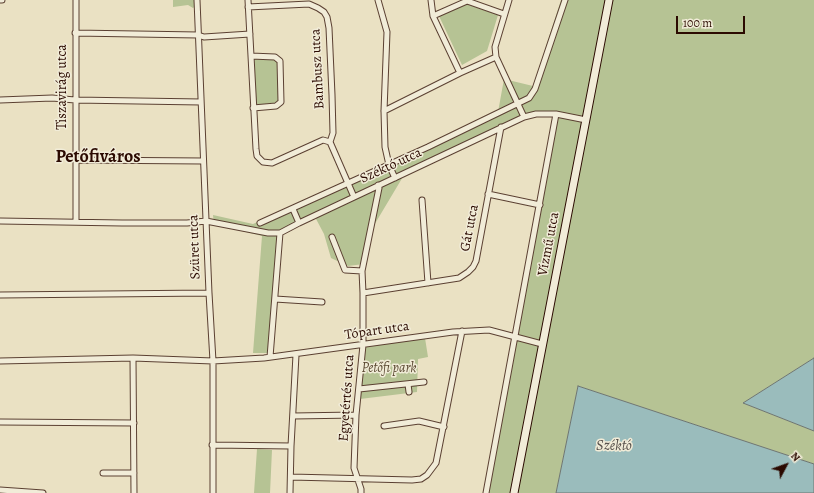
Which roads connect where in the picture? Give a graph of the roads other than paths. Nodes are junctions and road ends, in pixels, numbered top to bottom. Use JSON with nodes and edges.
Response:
{"nodes":[{"id":1,"x":76,"y":0,"type":"edge"},
{"id":2,"x":197,"y":0,"type":"edge"},
{"id":3,"x":248,"y":0,"type":"edge"},
{"id":4,"x":378,"y":0,"type":"edge"},
{"id":5,"x":431,"y":0,"type":"edge"},
{"id":6,"x":509,"y":0,"type":"edge"},
{"id":7,"x":565,"y":0,"type":"edge"},
{"id":8,"x":610,"y":0,"type":"edge"},
{"id":9,"x":248,"y":7,"type":"junction"},
{"id":10,"x":504,"y":14,"type":"junction"},
{"id":11,"x":433,"y":16,"type":"junction"},
{"id":12,"x":75,"y":33,"type":"junction"},
{"id":13,"x":250,"y":34,"type":"junction"},
{"id":14,"x":198,"y":35,"type":"junction"},
{"id":15,"x":251,"y":56,"type":"junction"},
{"id":16,"x":496,"y":57,"type":"junction"},
{"id":17,"x":460,"y":72,"type":"junction"},
{"id":18,"x":0,"y":100,"type":"edge"},
{"id":19,"x":75,"y":100,"type":"junction"},
{"id":20,"x":201,"y":102,"type":"junction"},
{"id":21,"x":518,"y":104,"type":"junction"},
{"id":22,"x":254,"y":108,"type":"junction"},
{"id":23,"x":384,"y":111,"type":"junction"},
{"id":24,"x":556,"y":114,"type":"junction"},
{"id":25,"x":524,"y":117,"type":"junction"},
{"id":26,"x":586,"y":120,"type":"junction"},
{"id":27,"x":501,"y":127,"type":"junction"},
{"id":28,"x":330,"y":142,"type":"junction"},
{"id":29,"x":75,"y":160,"type":"junction"},
{"id":30,"x":203,"y":161,"type":"junction"},
{"id":31,"x":389,"y":165,"type":"junction"},
{"id":32,"x":395,"y":178,"type":"junction"},
{"id":33,"x":348,"y":182,"type":"junction"},
{"id":34,"x":378,"y":185,"type":"junction"},
{"id":35,"x":488,"y":194,"type":"junction"},
{"id":36,"x":354,"y":197,"type":"junction"},
{"id":37,"x":422,"y":200,"type":"dead end"},
{"id":38,"x":540,"y":204,"type":"junction"},
{"id":39,"x":293,"y":209,"type":"junction"},
{"id":40,"x":0,"y":221,"type":"edge"},
{"id":41,"x":206,"y":221,"type":"junction"},
{"id":42,"x":76,"y":222,"type":"junction"},
{"id":43,"x":299,"y":222,"type":"junction"},
{"id":44,"x":260,"y":223,"type":"dead end"},
{"id":45,"x":280,"y":233,"type":"junction"},
{"id":46,"x":332,"y":238,"type":"dead end"},
{"id":47,"x":362,"y":271,"type":"junction"},
{"id":48,"x":428,"y":283,"type":"junction"},
{"id":49,"x":209,"y":293,"type":"junction"},
{"id":50,"x":363,"y":293,"type":"junction"},
{"id":51,"x":0,"y":295,"type":"edge"},
{"id":52,"x":275,"y":299,"type":"junction"},
{"id":53,"x":322,"y":302,"type":"dead end"},
{"id":54,"x":462,"y":331,"type":"junction"},
{"id":55,"x":514,"y":336,"type":"junction"},
{"id":56,"x":542,"y":344,"type":"junction"},
{"id":57,"x":362,"y":345,"type":"junction"},
{"id":58,"x":296,"y":354,"type":"junction"},
{"id":59,"x":270,"y":357,"type":"junction"},
{"id":60,"x":133,"y":358,"type":"junction"},
{"id":61,"x":0,"y":361,"type":"edge"},
{"id":62,"x":213,"y":361,"type":"junction"},
{"id":63,"x":424,"y":382,"type":"dead end"},
{"id":64,"x":408,"y":384,"type":"junction"},
{"id":65,"x":359,"y":390,"type":"junction"},
{"id":66,"x":409,"y":392,"type":"dead end"},
{"id":67,"x":356,"y":415,"type":"junction"},
{"id":68,"x":293,"y":416,"type":"junction"},
{"id":69,"x":0,"y":422,"type":"edge"},
{"id":70,"x":134,"y":423,"type":"junction"},
{"id":71,"x":384,"y":426,"type":"dead end"},
{"id":72,"x":444,"y":427,"type":"junction"},
{"id":73,"x":212,"y":445,"type":"junction"},
{"id":74,"x":291,"y":446,"type":"junction"},
{"id":75,"x":103,"y":473,"type":"dead end"},
{"id":76,"x":134,"y":473,"type":"junction"},
{"id":77,"x":291,"y":477,"type":"junction"},
{"id":78,"x":357,"y":478,"type":"junction"},
{"id":79,"x":0,"y":490,"type":"edge"},
{"id":80,"x":43,"y":493,"type":"edge"},
{"id":81,"x":134,"y":493,"type":"edge"},
{"id":82,"x":213,"y":493,"type":"edge"},
{"id":83,"x":290,"y":493,"type":"edge"},
{"id":84,"x":361,"y":493,"type":"edge"},
{"id":85,"x":486,"y":493,"type":"edge"},
{"id":86,"x":514,"y":493,"type":"edge"}],
"edges":[{"from":1,"to":12,"type":"street","name":"Tiszavirág utca"},
{"from":2,"to":14,"type":"street","name":"Szüret utca"},
{"from":3,"to":9,"type":"street"},
{"from":4,"to":23,"type":"street"},
{"from":5,"to":11,"type":"street"},
{"from":6,"to":10,"type":"street"},
{"from":7,"to":21,"type":"street"},
{"from":8,"to":26,"type":"main road","name":"Vízmű utca"},
{"from":9,"to":13,"type":"street"},
{"from":9,"to":28,"type":"street","name":"Bambusz utca"},
{"from":10,"to":11,"type":"street"},
{"from":10,"to":16,"type":"street"},
{"from":11,"to":17,"type":"street"},
{"from":12,"to":14,"type":"street"},
{"from":12,"to":19,"type":"street","name":"Tiszavirág utca"},
{"from":13,"to":14,"type":"street"},
{"from":13,"to":15,"type":"street"},
{"from":14,"to":20,"type":"street","name":"Szüret utca"},
{"from":15,"to":22,"type":"street"},
{"from":15,"to":22,"type":"street"},
{"from":16,"to":17,"type":"street"},
{"from":16,"to":21,"type":"street"},
{"from":17,"to":23,"type":"street"},
{"from":18,"to":19,"type":"street"},
{"from":19,"to":20,"type":"street"},
{"from":19,"to":29,"type":"street","name":"Tiszavirág utca"},
{"from":20,"to":30,"type":"street","name":"Szüret utca"},
{"from":21,"to":25,"type":"street"},
{"from":21,"to":31,"type":"street","name":"Széktó utca"},
{"from":22,"to":28,"type":"street"},
{"from":23,"to":31,"type":"street"},
{"from":24,"to":25,"type":"street","name":"Széktó utca"},
{"from":24,"to":26,"type":"street","name":"Széktó utca"},
{"from":24,"to":38,"type":"street","name":"Vízmű utca"},
{"from":25,"to":27,"type":"street","name":"Széktó utca"},
{"from":26,"to":56,"type":"main road","name":"Vízmű utca"},
{"from":27,"to":32,"type":"street","name":"Széktó utca"},
{"from":27,"to":35,"type":"street","name":"Gát utca"},
{"from":28,"to":33,"type":"street"},
{"from":29,"to":30,"type":"street"},
{"from":29,"to":42,"type":"street","name":"Tiszavirág utca"},
{"from":30,"to":41,"type":"street","name":"Szüret utca"},
{"from":31,"to":32,"type":"street"},
{"from":31,"to":33,"type":"street","name":"Széktó utca"},
{"from":32,"to":34,"type":"street","name":"Széktó utca"},
{"from":33,"to":36,"type":"street"},
{"from":33,"to":39,"type":"street","name":"Széktó utca"},
{"from":34,"to":36,"type":"street","name":"Széktó utca"},
{"from":34,"to":47,"type":"street","name":"Egyetértés utca"},
{"from":35,"to":38,"type":"street"},
{"from":35,"to":48,"type":"street","name":"Gát utca"},
{"from":36,"to":43,"type":"street","name":"Széktó utca"},
{"from":37,"to":48,"type":"street"},
{"from":38,"to":55,"type":"street","name":"Vízmű utca"},
{"from":39,"to":43,"type":"street"},
{"from":39,"to":44,"type":"street","name":"Széktó utca"},
{"from":40,"to":42,"type":"street"},
{"from":41,"to":42,"type":"street"},
{"from":41,"to":45,"type":"street"},
{"from":41,"to":49,"type":"street","name":"Szüret utca"},
{"from":43,"to":45,"type":"street","name":"Széktó utca"},
{"from":45,"to":52,"type":"street"},
{"from":46,"to":47,"type":"street"},
{"from":47,"to":50,"type":"street","name":"Egyetértés utca"},
{"from":48,"to":50,"type":"street","name":"Gát utca"},
{"from":49,"to":51,"type":"street"},
{"from":49,"to":62,"type":"street","name":"Szüret utca"},
{"from":50,"to":57,"type":"street","name":"Egyetértés utca"},
{"from":52,"to":53,"type":"street"},
{"from":52,"to":59,"type":"street"},
{"from":54,"to":55,"type":"street","name":"Tópart utca"},
{"from":54,"to":57,"type":"street","name":"Tópart utca"},
{"from":54,"to":72,"type":"street"},
{"from":55,"to":56,"type":"street","name":"Tópart utca"},
{"from":55,"to":85,"type":"street","name":"Vízmű utca"},
{"from":56,"to":86,"type":"main road","name":"Vízmű utca"},
{"from":57,"to":58,"type":"street","name":"Tópart utca"},
{"from":57,"to":65,"type":"street","name":"Egyetértés utca"},
{"from":58,"to":59,"type":"street","name":"Tópart utca"},
{"from":58,"to":68,"type":"street"},
{"from":59,"to":62,"type":"street","name":"Tópart utca"},
{"from":60,"to":61,"type":"street","name":"Tópart utca"},
{"from":60,"to":62,"type":"street","name":"Tópart utca"},
{"from":60,"to":70,"type":"street"},
{"from":62,"to":73,"type":"street","name":"Szüret utca"},
{"from":63,"to":64,"type":"street"},
{"from":64,"to":65,"type":"street"},
{"from":64,"to":66,"type":"street"},
{"from":65,"to":67,"type":"street","name":"Egyetértés utca"},
{"from":67,"to":68,"type":"street"},
{"from":67,"to":78,"type":"street","name":"Egyetértés utca"},
{"from":68,"to":74,"type":"street"},
{"from":69,"to":70,"type":"street"},
{"from":70,"to":76,"type":"street"},
{"from":71,"to":72,"type":"street"},
{"from":72,"to":78,"type":"street"},
{"from":73,"to":74,"type":"street"},
{"from":73,"to":82,"type":"street","name":"Szüret utca"},
{"from":74,"to":77,"type":"street"},
{"from":75,"to":76,"type":"street"},
{"from":76,"to":81,"type":"street"},
{"from":77,"to":78,"type":"street"},
{"from":77,"to":83,"type":"street"},
{"from":78,"to":84,"type":"street","name":"Egyetértés utca"},
{"from":79,"to":80,"type":"street"}]}
